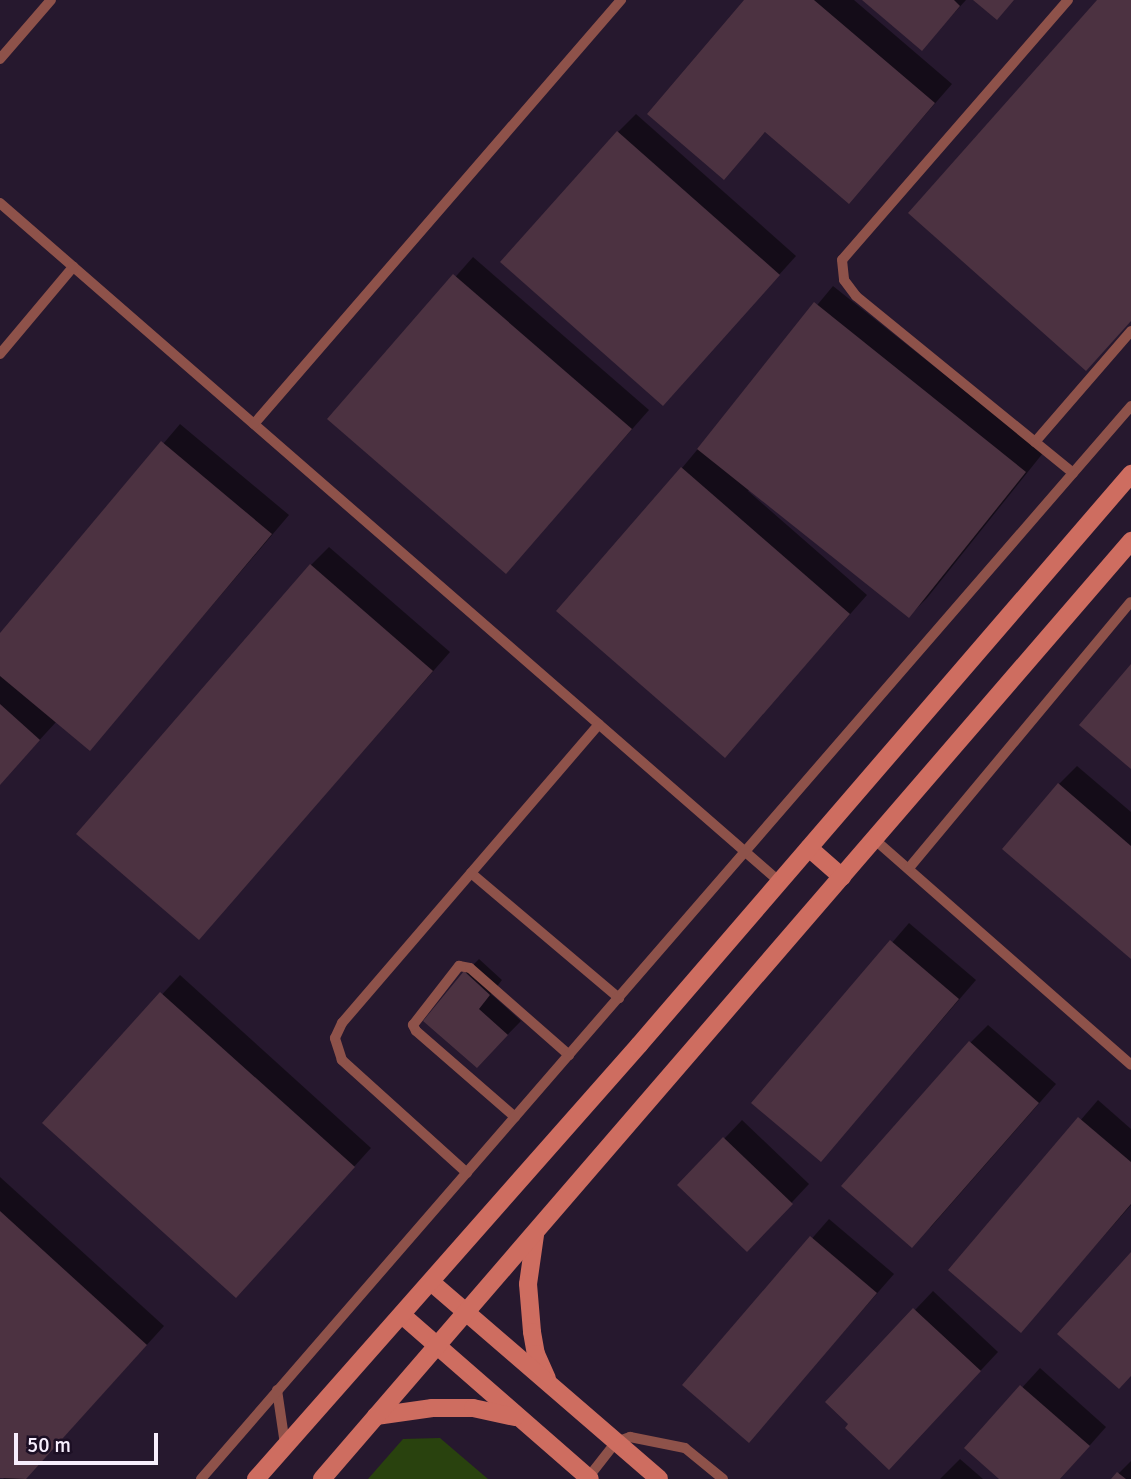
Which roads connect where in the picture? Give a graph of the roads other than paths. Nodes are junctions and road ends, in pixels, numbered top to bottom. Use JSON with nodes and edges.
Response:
{"nodes":[{"id":1,"x":51,"y":0,"type":"edge"},
{"id":2,"x":621,"y":0,"type":"edge"},
{"id":3,"x":1068,"y":0,"type":"edge"},
{"id":4,"x":0,"y":59,"type":"edge"},
{"id":5,"x":0,"y":203,"type":"edge"},
{"id":6,"x":74,"y":267,"type":"junction"},
{"id":7,"x":1131,"y":331,"type":"edge"},
{"id":8,"x":0,"y":354,"type":"edge"},
{"id":9,"x":1131,"y":406,"type":"edge"},
{"id":10,"x":254,"y":424,"type":"junction"},
{"id":11,"x":1035,"y":442,"type":"junction"},
{"id":12,"x":1073,"y":473,"type":"junction"},
{"id":13,"x":1131,"y":474,"type":"edge"},
{"id":14,"x":1131,"y":541,"type":"edge"},
{"id":15,"x":1131,"y":602,"type":"edge"},
{"id":16,"x":599,"y":724,"type":"junction"},
{"id":17,"x":874,"y":839,"type":"junction"},
{"id":18,"x":809,"y":848,"type":"junction"},
{"id":19,"x":746,"y":852,"type":"junction"},
{"id":20,"x":909,"y":868,"type":"junction"},
{"id":21,"x":471,"y":873,"type":"junction"},
{"id":22,"x":842,"y":877,"type":"junction"},
{"id":23,"x":780,"y":882,"type":"junction"},
{"id":24,"x":619,"y":998,"type":"junction"},
{"id":25,"x":569,"y":1055,"type":"junction"},
{"id":26,"x":1131,"y":1065,"type":"edge"},
{"id":27,"x":515,"y":1117,"type":"junction"},
{"id":28,"x":467,"y":1173,"type":"junction"},
{"id":29,"x":535,"y":1235,"type":"junction"},
{"id":30,"x":431,"y":1282,"type":"junction"},
{"id":31,"x":466,"y":1312,"type":"junction"},
{"id":32,"x":402,"y":1315,"type":"junction"},
{"id":33,"x":437,"y":1344,"type":"junction"},
{"id":34,"x":551,"y":1387,"type":"junction"},
{"id":35,"x":277,"y":1390,"type":"junction"},
{"id":36,"x":376,"y":1416,"type":"junction"},
{"id":37,"x":522,"y":1419,"type":"junction"},
{"id":38,"x":616,"y":1442,"type":"junction"},
{"id":39,"x":285,"y":1444,"type":"junction"},
{"id":40,"x":588,"y":1478,"type":"edge"},
{"id":41,"x":201,"y":1479,"type":"edge"},
{"id":42,"x":256,"y":1479,"type":"edge"},
{"id":43,"x":322,"y":1479,"type":"edge"},
{"id":44,"x":659,"y":1479,"type":"edge"},
{"id":45,"x":723,"y":1479,"type":"edge"}],
"edges":[{"from":1,"to":4,"type":"lane"},
{"from":2,"to":10,"type":"lane"},
{"from":3,"to":11,"type":"lane"},
{"from":5,"to":6,"type":"lane"},
{"from":6,"to":8,"type":"lane"},
{"from":6,"to":10,"type":"lane"},
{"from":7,"to":11,"type":"lane"},
{"from":9,"to":12,"type":"lane"},
{"from":10,"to":16,"type":"lane"},
{"from":11,"to":12,"type":"lane"},
{"from":12,"to":19,"type":"lane"},
{"from":13,"to":18,"type":"street"},
{"from":14,"to":17,"type":"street"},
{"from":15,"to":20,"type":"lane"},
{"from":16,"to":19,"type":"lane"},
{"from":16,"to":21,"type":"lane"},
{"from":17,"to":20,"type":"lane"},
{"from":17,"to":22,"type":"street"},
{"from":18,"to":22,"type":"street"},
{"from":18,"to":23,"type":"street"},
{"from":19,"to":23,"type":"lane"},
{"from":19,"to":24,"type":"lane"},
{"from":20,"to":26,"type":"lane"},
{"from":21,"to":24,"type":"lane"},
{"from":21,"to":28,"type":"lane"},
{"from":22,"to":29,"type":"street"},
{"from":23,"to":30,"type":"street"},
{"from":24,"to":25,"type":"lane"},
{"from":25,"to":27,"type":"lane"},
{"from":25,"to":27,"type":"lane"},
{"from":27,"to":28,"type":"lane"},
{"from":28,"to":35,"type":"lane"},
{"from":29,"to":31,"type":"street"},
{"from":29,"to":34,"type":"street"},
{"from":30,"to":31,"type":"street"},
{"from":30,"to":32,"type":"street"},
{"from":31,"to":33,"type":"street"},
{"from":31,"to":34,"type":"street"},
{"from":32,"to":33,"type":"street"},
{"from":32,"to":39,"type":"street"},
{"from":33,"to":36,"type":"street"},
{"from":33,"to":37,"type":"street"},
{"from":34,"to":38,"type":"street"},
{"from":35,"to":39,"type":"lane"},
{"from":35,"to":41,"type":"lane"},
{"from":36,"to":37,"type":"street"},
{"from":36,"to":43,"type":"street"},
{"from":37,"to":40,"type":"street"},
{"from":38,"to":40,"type":"lane"},
{"from":38,"to":44,"type":"street"},
{"from":38,"to":45,"type":"lane"},
{"from":39,"to":42,"type":"street"}]}
